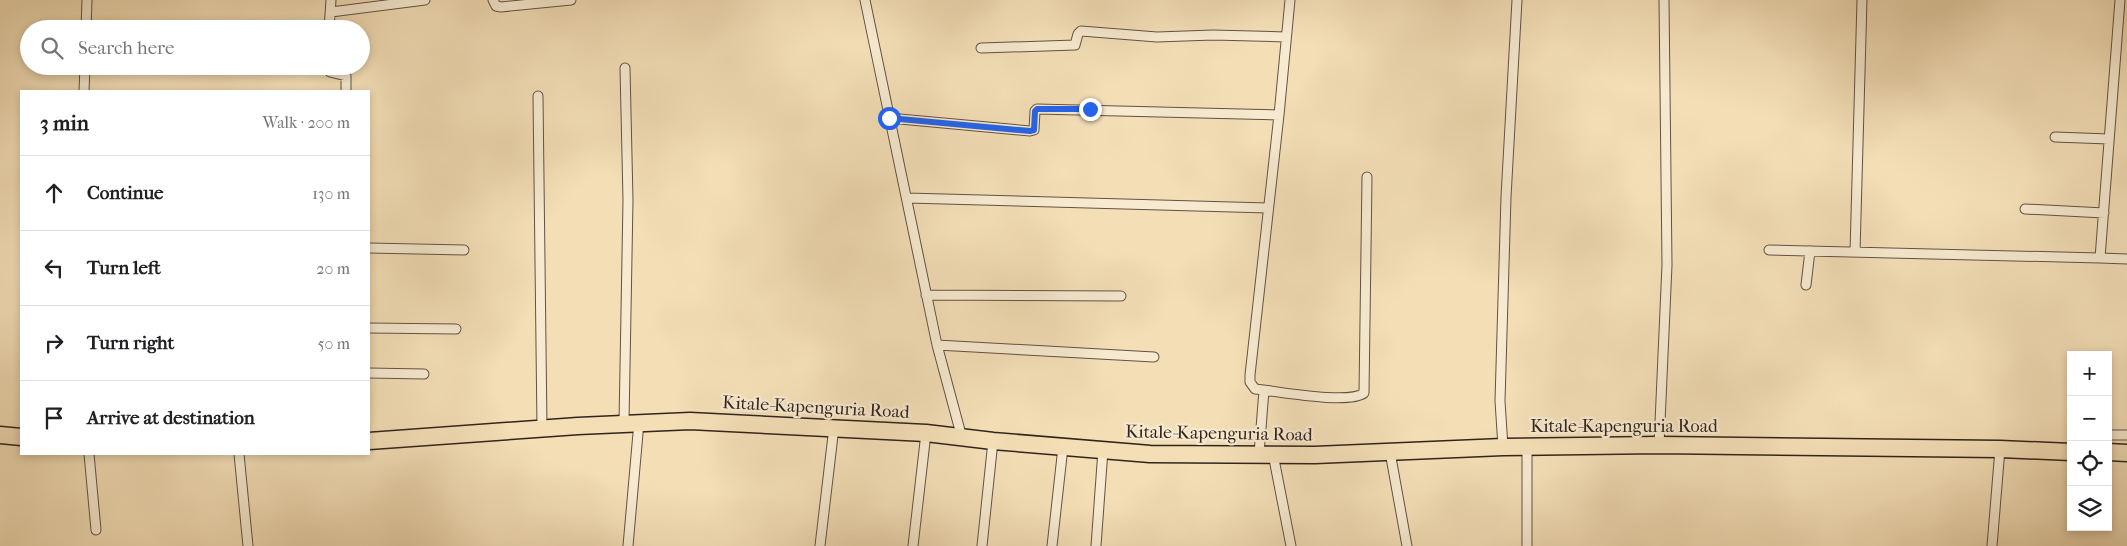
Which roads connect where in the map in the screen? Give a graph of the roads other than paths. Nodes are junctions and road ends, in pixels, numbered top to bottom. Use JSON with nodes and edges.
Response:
{"nodes":[{"id":1,"x":87,"y":0,"type":"edge"},
{"id":2,"x":331,"y":0,"type":"edge"},
{"id":3,"x":426,"y":0,"type":"edge"},
{"id":4,"x":493,"y":0,"type":"edge"},
{"id":5,"x":571,"y":0,"type":"edge"},
{"id":6,"x":866,"y":0,"type":"edge"},
{"id":7,"x":1290,"y":0,"type":"edge"},
{"id":8,"x":1517,"y":0,"type":"edge"},
{"id":9,"x":1664,"y":0,"type":"edge"},
{"id":10,"x":1862,"y":0,"type":"edge"},
{"id":11,"x":2120,"y":0,"type":"edge"},
{"id":12,"x":331,"y":12,"type":"junction"},
{"id":13,"x":86,"y":20,"type":"edge"},
{"id":14,"x":330,"y":20,"type":"edge"},
{"id":15,"x":1286,"y":37,"type":"junction"},
{"id":16,"x":981,"y":48,"type":"dead end"},
{"id":17,"x":625,"y":68,"type":"dead end"},
{"id":18,"x":85,"y":75,"type":"edge"},
{"id":19,"x":342,"y":75,"type":"edge"},
{"id":20,"x":84,"y":90,"type":"edge"},
{"id":21,"x":346,"y":90,"type":"edge"},
{"id":22,"x":538,"y":96,"type":"dead end"},
{"id":23,"x":1280,"y":115,"type":"junction"},
{"id":24,"x":889,"y":118,"type":"junction"},
{"id":25,"x":2054,"y":137,"type":"dead end"},
{"id":26,"x":2109,"y":139,"type":"junction"},
{"id":27,"x":1367,"y":177,"type":"dead end"},
{"id":28,"x":907,"y":198,"type":"junction"},
{"id":29,"x":1268,"y":208,"type":"junction"},
{"id":30,"x":2026,"y":209,"type":"dead end"},
{"id":31,"x":2104,"y":213,"type":"junction"},
{"id":32,"x":370,"y":248,"type":"edge"},
{"id":33,"x":464,"y":250,"type":"dead end"},
{"id":34,"x":1769,"y":250,"type":"dead end"},
{"id":35,"x":1810,"y":250,"type":"junction"},
{"id":36,"x":1855,"y":252,"type":"junction"},
{"id":37,"x":2100,"y":258,"type":"junction"},
{"id":38,"x":2127,"y":259,"type":"edge"},
{"id":39,"x":1806,"y":285,"type":"dead end"},
{"id":40,"x":926,"y":295,"type":"junction"},
{"id":41,"x":1121,"y":296,"type":"dead end"},
{"id":42,"x":370,"y":328,"type":"edge"},
{"id":43,"x":456,"y":329,"type":"dead end"},
{"id":44,"x":937,"y":345,"type":"junction"},
{"id":45,"x":1154,"y":357,"type":"dead end"},
{"id":46,"x":370,"y":373,"type":"edge"},
{"id":47,"x":424,"y":374,"type":"dead end"},
{"id":48,"x":1264,"y":390,"type":"junction"},
{"id":49,"x":631,"y":423,"type":"junction"},
{"id":50,"x":542,"y":428,"type":"junction"},
{"id":51,"x":834,"y":428,"type":"junction"},
{"id":52,"x":926,"y":433,"type":"junction"},
{"id":53,"x":0,"y":435,"type":"edge"},
{"id":54,"x":2112,"y":435,"type":"edge"},
{"id":55,"x":2127,"y":435,"type":"edge"},
{"id":56,"x":20,"y":437,"type":"edge"},
{"id":57,"x":962,"y":438,"type":"junction"},
{"id":58,"x":370,"y":441,"type":"edge"},
{"id":59,"x":993,"y":442,"type":"junction"},
{"id":60,"x":1659,"y":445,"type":"junction"},
{"id":61,"x":1064,"y":447,"type":"junction"},
{"id":62,"x":1502,"y":447,"type":"junction"},
{"id":63,"x":1527,"y":447,"type":"junction"},
{"id":64,"x":2000,"y":449,"type":"junction"},
{"id":65,"x":1103,"y":450,"type":"junction"},
{"id":66,"x":1390,"y":452,"type":"junction"},
{"id":67,"x":2067,"y":452,"type":"edge"},
{"id":68,"x":2112,"y":452,"type":"edge"},
{"id":69,"x":2127,"y":453,"type":"edge"},
{"id":70,"x":1266,"y":454,"type":"junction"},
{"id":71,"x":89,"y":455,"type":"edge"},
{"id":72,"x":239,"y":455,"type":"edge"},
{"id":73,"x":96,"y":530,"type":"dead end"},
{"id":74,"x":248,"y":546,"type":"edge"},
{"id":75,"x":628,"y":546,"type":"edge"},
{"id":76,"x":820,"y":546,"type":"edge"},
{"id":77,"x":913,"y":546,"type":"edge"},
{"id":78,"x":982,"y":546,"type":"edge"},
{"id":79,"x":1052,"y":546,"type":"edge"},
{"id":80,"x":1096,"y":546,"type":"edge"},
{"id":81,"x":1290,"y":546,"type":"edge"},
{"id":82,"x":1407,"y":546,"type":"edge"},
{"id":83,"x":1527,"y":546,"type":"edge"},
{"id":84,"x":1992,"y":546,"type":"edge"}],
"edges":[{"from":1,"to":13,"type":"street"},
{"from":2,"to":12,"type":"street"},
{"from":3,"to":12,"type":"street"},
{"from":4,"to":5,"type":"street"},
{"from":6,"to":24,"type":"street"},
{"from":7,"to":15,"type":"street"},
{"from":8,"to":62,"type":"street"},
{"from":9,"to":60,"type":"street"},
{"from":10,"to":36,"type":"street"},
{"from":11,"to":26,"type":"street"},
{"from":12,"to":14,"type":"street"},
{"from":15,"to":16,"type":"street"},
{"from":15,"to":23,"type":"street"},
{"from":17,"to":49,"type":"street"},
{"from":18,"to":20,"type":"street"},
{"from":19,"to":21,"type":"street"},
{"from":22,"to":50,"type":"street"},
{"from":23,"to":24,"type":"street"},
{"from":23,"to":29,"type":"street"},
{"from":24,"to":28,"type":"street"},
{"from":25,"to":26,"type":"street"},
{"from":26,"to":31,"type":"street"},
{"from":27,"to":48,"type":"street"},
{"from":28,"to":29,"type":"street"},
{"from":28,"to":40,"type":"street"},
{"from":29,"to":48,"type":"street"},
{"from":30,"to":31,"type":"street"},
{"from":31,"to":37,"type":"street"},
{"from":32,"to":33,"type":"street"},
{"from":34,"to":35,"type":"street"},
{"from":35,"to":36,"type":"street"},
{"from":35,"to":39,"type":"street"},
{"from":36,"to":37,"type":"street"},
{"from":37,"to":38,"type":"street"},
{"from":40,"to":41,"type":"street"},
{"from":40,"to":44,"type":"street"},
{"from":42,"to":43,"type":"street"},
{"from":44,"to":45,"type":"street"},
{"from":44,"to":57,"type":"street"},
{"from":46,"to":47,"type":"street"},
{"from":48,"to":70,"type":"street"},
{"from":49,"to":50,"type":"highway","name":"Kitale-Kapenguria Road"},
{"from":49,"to":51,"type":"highway","name":"Kitale-Kapenguria Road"},
{"from":49,"to":75,"type":"street"},
{"from":50,"to":58,"type":"highway","name":"Kitale-Kapenguria Road"},
{"from":51,"to":52,"type":"highway","name":"Kitale-Kapenguria Road"},
{"from":51,"to":76,"type":"street"},
{"from":52,"to":57,"type":"highway","name":"Kitale-Kapenguria Road"},
{"from":52,"to":77,"type":"street"},
{"from":53,"to":56,"type":"highway"},
{"from":54,"to":55,"type":"street"},
{"from":57,"to":59,"type":"highway","name":"Kitale-Kapenguria Road"},
{"from":59,"to":61,"type":"highway","name":"Kitale-Kapenguria Road"},
{"from":59,"to":78,"type":"street"},
{"from":60,"to":63,"type":"highway","name":"Kitale-Kapenguria Road"},
{"from":60,"to":64,"type":"highway","name":"Kitale-Kapenguria Road"},
{"from":61,"to":65,"type":"highway","name":"Kitale-Kapenguria Road"},
{"from":61,"to":79,"type":"street"},
{"from":62,"to":63,"type":"highway","name":"Kitale-Kapenguria Road"},
{"from":62,"to":66,"type":"highway","name":"Kitale-Kapenguria Road"},
{"from":63,"to":83,"type":"street"},
{"from":64,"to":67,"type":"highway","name":"Kitale-Kapenguria Road"},
{"from":64,"to":84,"type":"street"},
{"from":65,"to":70,"type":"highway","name":"Kitale-Kapenguria Road"},
{"from":65,"to":80,"type":"street"},
{"from":66,"to":70,"type":"highway","name":"Kitale-Kapenguria Road"},
{"from":66,"to":82,"type":"street"},
{"from":68,"to":69,"type":"highway"},
{"from":70,"to":81,"type":"street"},
{"from":71,"to":73,"type":"street"},
{"from":72,"to":74,"type":"street"}]}
